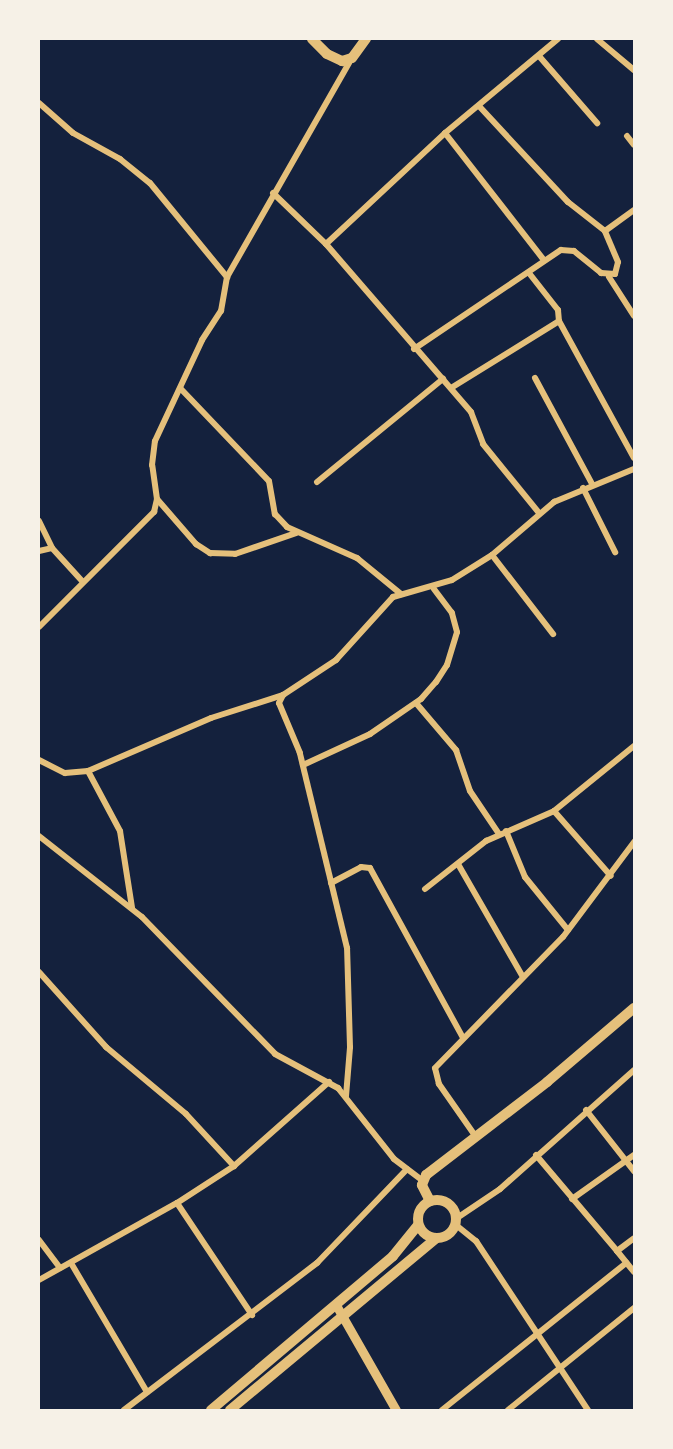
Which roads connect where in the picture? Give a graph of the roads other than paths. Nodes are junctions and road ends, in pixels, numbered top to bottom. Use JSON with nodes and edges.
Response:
{"nodes":[{"id":1,"x":312,"y":39,"type":"edge"},
{"id":2,"x":366,"y":39,"type":"edge"},
{"id":3,"x":558,"y":39,"type":"edge"},
{"id":4,"x":597,"y":39,"type":"edge"},
{"id":5,"x":539,"y":56,"type":"junction"},
{"id":6,"x":352,"y":58,"type":"junction"},
{"id":7,"x":634,"y":70,"type":"edge"},
{"id":8,"x":39,"y":103,"type":"edge"},
{"id":9,"x":479,"y":106,"type":"junction"},
{"id":10,"x":597,"y":123,"type":"dead end"},
{"id":11,"x":445,"y":133,"type":"junction"},
{"id":12,"x":627,"y":136,"type":"dead end"},
{"id":13,"x":634,"y":145,"type":"edge"},
{"id":14,"x":273,"y":193,"type":"junction"},
{"id":15,"x":634,"y":210,"type":"edge"},
{"id":16,"x":605,"y":231,"type":"junction"},
{"id":17,"x":326,"y":244,"type":"junction"},
{"id":18,"x":544,"y":260,"type":"junction"},
{"id":19,"x":529,"y":273,"type":"junction"},
{"id":20,"x":227,"y":277,"type":"junction"},
{"id":21,"x":609,"y":277,"type":"junction"},
{"id":22,"x":634,"y":316,"type":"edge"},
{"id":23,"x":560,"y":321,"type":"junction"},
{"id":24,"x":414,"y":348,"type":"junction"},
{"id":25,"x":535,"y":378,"type":"dead end"},
{"id":26,"x":443,"y":379,"type":"junction"},
{"id":27,"x":451,"y":388,"type":"junction"},
{"id":28,"x":182,"y":389,"type":"junction"},
{"id":29,"x":634,"y":458,"type":"edge"},
{"id":30,"x":634,"y":469,"type":"edge"},
{"id":31,"x":317,"y":482,"type":"dead end"},
{"id":32,"x":592,"y":484,"type":"junction"},
{"id":33,"x":583,"y":488,"type":"junction"},
{"id":34,"x":157,"y":499,"type":"junction"},
{"id":35,"x":539,"y":513,"type":"junction"},
{"id":36,"x":39,"y":521,"type":"edge"},
{"id":37,"x":296,"y":533,"type":"junction"},
{"id":38,"x":52,"y":548,"type":"junction"},
{"id":39,"x":39,"y":551,"type":"edge"},
{"id":40,"x":615,"y":552,"type":"dead end"},
{"id":41,"x":492,"y":555,"type":"junction"},
{"id":42,"x":82,"y":581,"type":"junction"},
{"id":43,"x":434,"y":589,"type":"junction"},
{"id":44,"x":401,"y":594,"type":"junction"},
{"id":45,"x":39,"y":627,"type":"edge"},
{"id":46,"x":553,"y":634,"type":"dead end"},
{"id":47,"x":283,"y":695,"type":"junction"},
{"id":48,"x":416,"y":703,"type":"junction"},
{"id":49,"x":634,"y":746,"type":"edge"},
{"id":50,"x":39,"y":760,"type":"edge"},
{"id":51,"x":303,"y":765,"type":"junction"},
{"id":52,"x":88,"y":771,"type":"junction"},
{"id":53,"x":554,"y":811,"type":"junction"},
{"id":54,"x":502,"y":832,"type":"junction"},
{"id":55,"x":39,"y":837,"type":"edge"},
{"id":56,"x":634,"y":842,"type":"edge"},
{"id":57,"x":458,"y":864,"type":"junction"},
{"id":58,"x":611,"y":876,"type":"junction"},
{"id":59,"x":331,"y":884,"type":"junction"},
{"id":60,"x":425,"y":889,"type":"dead end"},
{"id":61,"x":132,"y":909,"type":"junction"},
{"id":62,"x":568,"y":930,"type":"junction"},
{"id":63,"x":39,"y":972,"type":"edge"},
{"id":64,"x":523,"y":977,"type":"junction"},
{"id":65,"x":634,"y":1008,"type":"edge"},
{"id":66,"x":464,"y":1038,"type":"junction"},
{"id":67,"x":634,"y":1070,"type":"edge"},
{"id":68,"x":329,"y":1082,"type":"junction"},
{"id":69,"x":346,"y":1096,"type":"junction"},
{"id":70,"x":586,"y":1110,"type":"junction"},
{"id":71,"x":476,"y":1137,"type":"junction"},
{"id":72,"x":536,"y":1155,"type":"junction"},
{"id":73,"x":634,"y":1155,"type":"edge"},
{"id":74,"x":626,"y":1161,"type":"junction"},
{"id":75,"x":234,"y":1166,"type":"junction"},
{"id":76,"x":407,"y":1169,"type":"junction"},
{"id":77,"x":634,"y":1171,"type":"edge"},
{"id":78,"x":422,"y":1180,"type":"junction"},
{"id":79,"x":572,"y":1199,"type":"junction"},
{"id":80,"x":430,"y":1201,"type":"junction"},
{"id":81,"x":177,"y":1203,"type":"junction"},
{"id":82,"x":456,"y":1222,"type":"junction"},
{"id":83,"x":418,"y":1225,"type":"junction"},
{"id":84,"x":634,"y":1238,"type":"edge"},
{"id":85,"x":435,"y":1239,"type":"junction"},
{"id":86,"x":39,"y":1240,"type":"edge"},
{"id":87,"x":617,"y":1251,"type":"junction"},
{"id":88,"x":71,"y":1263,"type":"junction"},
{"id":89,"x":626,"y":1263,"type":"junction"},
{"id":90,"x":60,"y":1268,"type":"junction"},
{"id":91,"x":634,"y":1272,"type":"edge"},
{"id":92,"x":39,"y":1280,"type":"edge"},
{"id":93,"x":336,"y":1305,"type":"junction"},
{"id":94,"x":634,"y":1308,"type":"edge"},
{"id":95,"x":252,"y":1315,"type":"junction"},
{"id":96,"x":343,"y":1316,"type":"junction"},
{"id":97,"x":537,"y":1334,"type":"junction"},
{"id":98,"x":563,"y":1369,"type":"junction"},
{"id":99,"x":147,"y":1392,"type":"junction"},
{"id":100,"x":124,"y":1410,"type":"edge"},
{"id":101,"x":211,"y":1410,"type":"edge"},
{"id":102,"x":230,"y":1410,"type":"edge"},
{"id":103,"x":396,"y":1410,"type":"edge"},
{"id":104,"x":442,"y":1410,"type":"edge"},
{"id":105,"x":508,"y":1410,"type":"edge"},
{"id":106,"x":588,"y":1410,"type":"edge"}],
"edges":[{"from":1,"to":6,"type":"main road"},
{"from":2,"to":6,"type":"main road"},
{"from":3,"to":5,"type":"street"},
{"from":4,"to":7,"type":"street"},
{"from":5,"to":9,"type":"street"},
{"from":5,"to":10,"type":"street"},
{"from":6,"to":14,"type":"street"},
{"from":8,"to":20,"type":"street"},
{"from":9,"to":11,"type":"street"},
{"from":9,"to":16,"type":"street"},
{"from":11,"to":17,"type":"street"},
{"from":11,"to":18,"type":"street"},
{"from":12,"to":13,"type":"street"},
{"from":14,"to":17,"type":"street"},
{"from":14,"to":20,"type":"street"},
{"from":15,"to":16,"type":"street"},
{"from":16,"to":21,"type":"street"},
{"from":17,"to":24,"type":"street"},
{"from":18,"to":19,"type":"street"},
{"from":18,"to":21,"type":"street"},
{"from":19,"to":23,"type":"street"},
{"from":19,"to":24,"type":"street"},
{"from":20,"to":28,"type":"street"},
{"from":21,"to":22,"type":"street"},
{"from":23,"to":27,"type":"street"},
{"from":23,"to":29,"type":"street"},
{"from":24,"to":26,"type":"street"},
{"from":25,"to":32,"type":"street"},
{"from":26,"to":27,"type":"street"},
{"from":26,"to":31,"type":"street"},
{"from":27,"to":35,"type":"street"},
{"from":28,"to":34,"type":"street"},
{"from":28,"to":37,"type":"street"},
{"from":30,"to":32,"type":"street"},
{"from":32,"to":33,"type":"street"},
{"from":33,"to":35,"type":"street"},
{"from":33,"to":40,"type":"street"},
{"from":34,"to":37,"type":"street"},
{"from":34,"to":42,"type":"street"},
{"from":35,"to":41,"type":"street"},
{"from":36,"to":38,"type":"street"},
{"from":37,"to":44,"type":"street"},
{"from":38,"to":39,"type":"street"},
{"from":38,"to":42,"type":"street"},
{"from":41,"to":43,"type":"street"},
{"from":41,"to":46,"type":"street"},
{"from":42,"to":45,"type":"street"},
{"from":43,"to":44,"type":"street"},
{"from":43,"to":48,"type":"street"},
{"from":44,"to":47,"type":"street"},
{"from":47,"to":51,"type":"street"},
{"from":47,"to":52,"type":"street"},
{"from":48,"to":51,"type":"street"},
{"from":48,"to":54,"type":"street"},
{"from":49,"to":53,"type":"street"},
{"from":50,"to":52,"type":"street"},
{"from":51,"to":59,"type":"street"},
{"from":52,"to":61,"type":"street"},
{"from":53,"to":54,"type":"street"},
{"from":53,"to":58,"type":"street"},
{"from":54,"to":57,"type":"street"},
{"from":54,"to":62,"type":"street"},
{"from":55,"to":61,"type":"street"},
{"from":56,"to":58,"type":"street"},
{"from":57,"to":60,"type":"street"},
{"from":57,"to":64,"type":"street"},
{"from":58,"to":62,"type":"street"},
{"from":59,"to":66,"type":"street"},
{"from":59,"to":69,"type":"street"},
{"from":61,"to":68,"type":"street"},
{"from":62,"to":64,"type":"street"},
{"from":63,"to":75,"type":"street"},
{"from":64,"to":66,"type":"street"},
{"from":65,"to":71,"type":"main road"},
{"from":66,"to":71,"type":"street"},
{"from":67,"to":70,"type":"street"},
{"from":68,"to":69,"type":"street"},
{"from":68,"to":75,"type":"street"},
{"from":69,"to":76,"type":"street"},
{"from":70,"to":72,"type":"street"},
{"from":70,"to":74,"type":"street"},
{"from":71,"to":78,"type":"main road"},
{"from":72,"to":79,"type":"street"},
{"from":72,"to":82,"type":"street"},
{"from":73,"to":74,"type":"street"},
{"from":74,"to":77,"type":"street"},
{"from":74,"to":79,"type":"street"},
{"from":75,"to":81,"type":"street"},
{"from":76,"to":78,"type":"street"},
{"from":76,"to":95,"type":"street"},
{"from":78,"to":80,"type":"main road"},
{"from":79,"to":87,"type":"street"},
{"from":80,"to":82,"type":"main road"},
{"from":80,"to":83,"type":"main road"},
{"from":81,"to":88,"type":"street"},
{"from":81,"to":95,"type":"street"},
{"from":82,"to":85,"type":"main road"},
{"from":82,"to":97,"type":"street"},
{"from":83,"to":85,"type":"main road"},
{"from":83,"to":93,"type":"main road"},
{"from":84,"to":87,"type":"street"},
{"from":85,"to":96,"type":"main road"},
{"from":86,"to":90,"type":"street"},
{"from":87,"to":89,"type":"street"},
{"from":88,"to":90,"type":"street"},
{"from":88,"to":99,"type":"street"},
{"from":89,"to":91,"type":"street"},
{"from":89,"to":97,"type":"street"},
{"from":90,"to":92,"type":"street"},
{"from":93,"to":96,"type":"street"},
{"from":93,"to":101,"type":"main road"},
{"from":94,"to":98,"type":"street"},
{"from":95,"to":99,"type":"street"},
{"from":96,"to":102,"type":"main road"},
{"from":96,"to":103,"type":"street"},
{"from":97,"to":98,"type":"street"},
{"from":97,"to":104,"type":"street"},
{"from":98,"to":105,"type":"street"},
{"from":98,"to":106,"type":"street"},
{"from":99,"to":100,"type":"street"}]}
